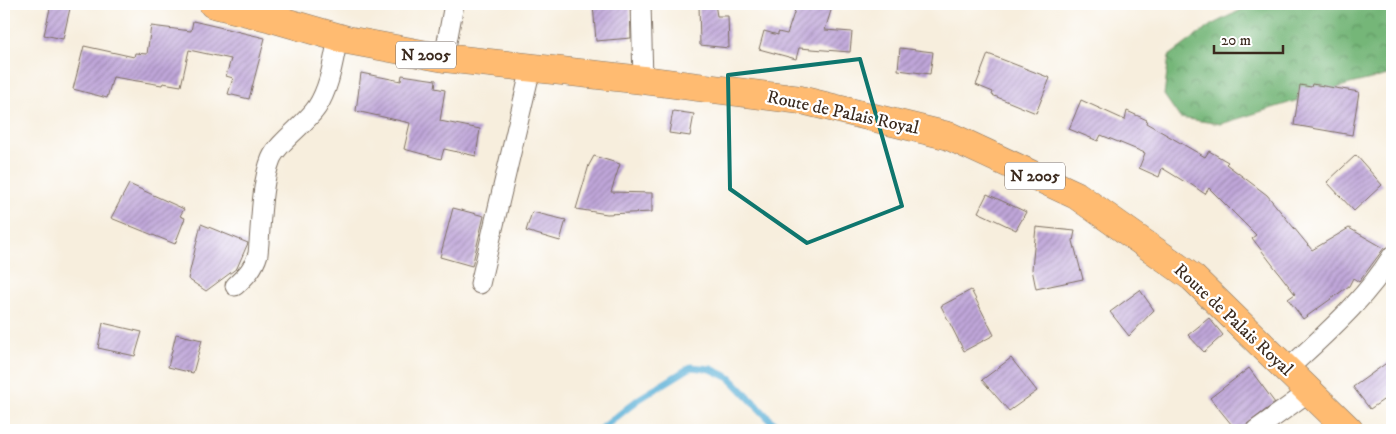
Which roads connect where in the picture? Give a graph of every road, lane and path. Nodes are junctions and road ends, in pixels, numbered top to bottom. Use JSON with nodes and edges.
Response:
{"nodes":[{"id":1,"x":213,"y":4,"type":"edge"},
{"id":2,"x":454,"y":4,"type":"edge"},
{"id":3,"x":641,"y":4,"type":"edge"},
{"id":4,"x":338,"y":38,"type":"junction"},
{"id":5,"x":444,"y":58,"type":"junction"},
{"id":6,"x":531,"y":68,"type":"junction"},
{"id":7,"x":643,"y":80,"type":"junction"},
{"id":8,"x":1392,"y":256,"type":"edge"},
{"id":9,"x":480,"y":284,"type":"dead end"},
{"id":10,"x":235,"y":286,"type":"dead end"},
{"id":11,"x":1288,"y":370,"type":"junction"},
{"id":12,"x":1310,"y":391,"type":"junction"},
{"id":13,"x":1256,"y":430,"type":"edge"},
{"id":14,"x":1349,"y":430,"type":"edge"}],
"edges":[{"from":1,"to":4,"type":"main road","name":"Route de Palais Royal","number":"N 2005"},
{"from":2,"to":5,"type":"street"},
{"from":3,"to":7,"type":"street"},
{"from":4,"to":5,"type":"main road","name":"Route de Palais Royal","number":"N 2005"},
{"from":4,"to":10,"type":"street"},
{"from":5,"to":6,"type":"main road","name":"Route de Palais Royal","number":"N 2005"},
{"from":6,"to":7,"type":"main road","name":"Route de Palais Royal","number":"N 2005"},
{"from":6,"to":9,"type":"street"},
{"from":7,"to":11,"type":"main road","name":"Route de Palais Royal","number":"N 2005"},
{"from":8,"to":11,"type":"street"},
{"from":11,"to":12,"type":"main road","name":"Route de Palais Royal","number":"N 2005"},
{"from":12,"to":13,"type":"street"},
{"from":12,"to":14,"type":"main road","name":"Route de Palais Royal","number":"N 2005"}]}
